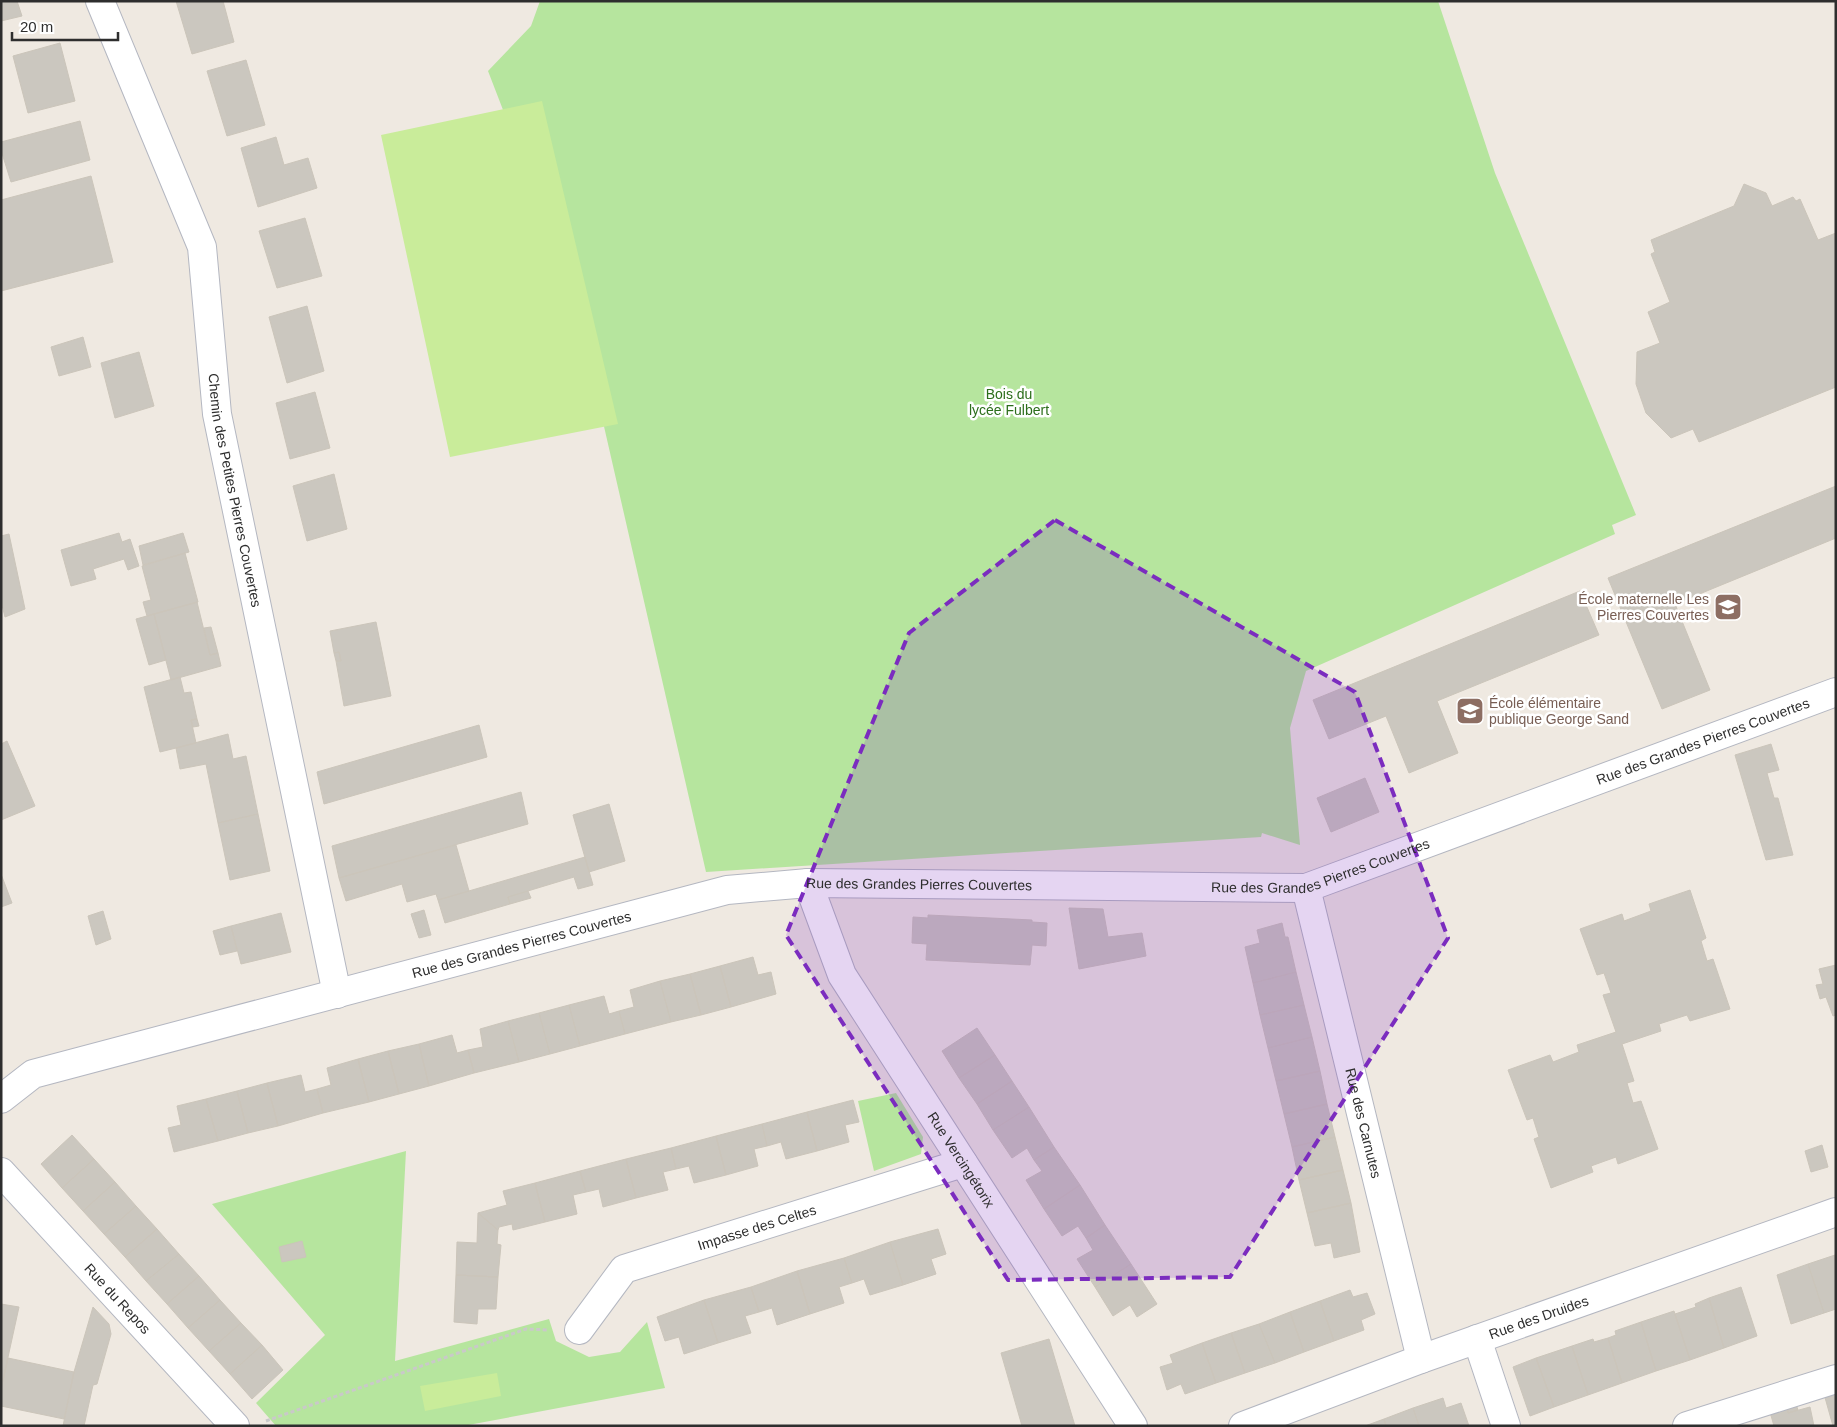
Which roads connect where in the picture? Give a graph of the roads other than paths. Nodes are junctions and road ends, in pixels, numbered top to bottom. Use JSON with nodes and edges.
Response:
{"nodes":[{"id":1,"x":100,"y":1,"type":"edge"},
{"id":2,"x":1836,"y":692,"type":"edge"},
{"id":3,"x":808,"y":883,"type":"junction"},
{"id":4,"x":1306,"y":888,"type":"junction"},
{"id":5,"x":337,"y":994,"type":"junction"},
{"id":6,"x":1,"y":1099,"type":"edge"},
{"id":7,"x":963,"y":1163,"type":"junction"},
{"id":8,"x":1,"y":1172,"type":"edge"},
{"id":9,"x":1836,"y":1212,"type":"edge"},
{"id":10,"x":579,"y":1330,"type":"road end"},
{"id":11,"x":1477,"y":1339,"type":"junction"},
{"id":12,"x":1422,"y":1359,"type":"junction"},
{"id":13,"x":1836,"y":1379,"type":"edge"},
{"id":14,"x":248,"y":1424,"type":"edge"},
{"id":15,"x":1133,"y":1426,"type":"edge"},
{"id":16,"x":1243,"y":1426,"type":"edge"},
{"id":17,"x":1506,"y":1426,"type":"edge"},
{"id":18,"x":1687,"y":1426,"type":"edge"}],
"edges":[{"from":1,"to":5,"type":"street","name":"Chemin des Petites Pierres Couvertes"},
{"from":2,"to":4,"type":"street","name":"Rue des Grandes Pierres Couvertes"},
{"from":3,"to":4,"type":"street","name":"Rue des Grandes Pierres Couvertes"},
{"from":3,"to":5,"type":"street","name":"Rue des Grandes Pierres Couvertes"},
{"from":3,"to":7,"type":"street","name":"Rue Vercingétorix"},
{"from":4,"to":12,"type":"street","name":"Rue des Carnutes"},
{"from":5,"to":6,"type":"street","name":"Rue des Grandes Pierres Couvertes"},
{"from":7,"to":10,"type":"street","name":"Impasse des Celtes"},
{"from":7,"to":15,"type":"street","name":"Rue Vercingétorix"},
{"from":8,"to":14,"type":"street","name":"Rue du Repos"},
{"from":9,"to":11,"type":"street","name":"Rue des Druides"},
{"from":11,"to":12,"type":"street","name":"Rue des Druides"},
{"from":11,"to":17,"type":"street"},
{"from":12,"to":16,"type":"street","name":"Rue des Druides"},
{"from":13,"to":18,"type":"street"}]}
